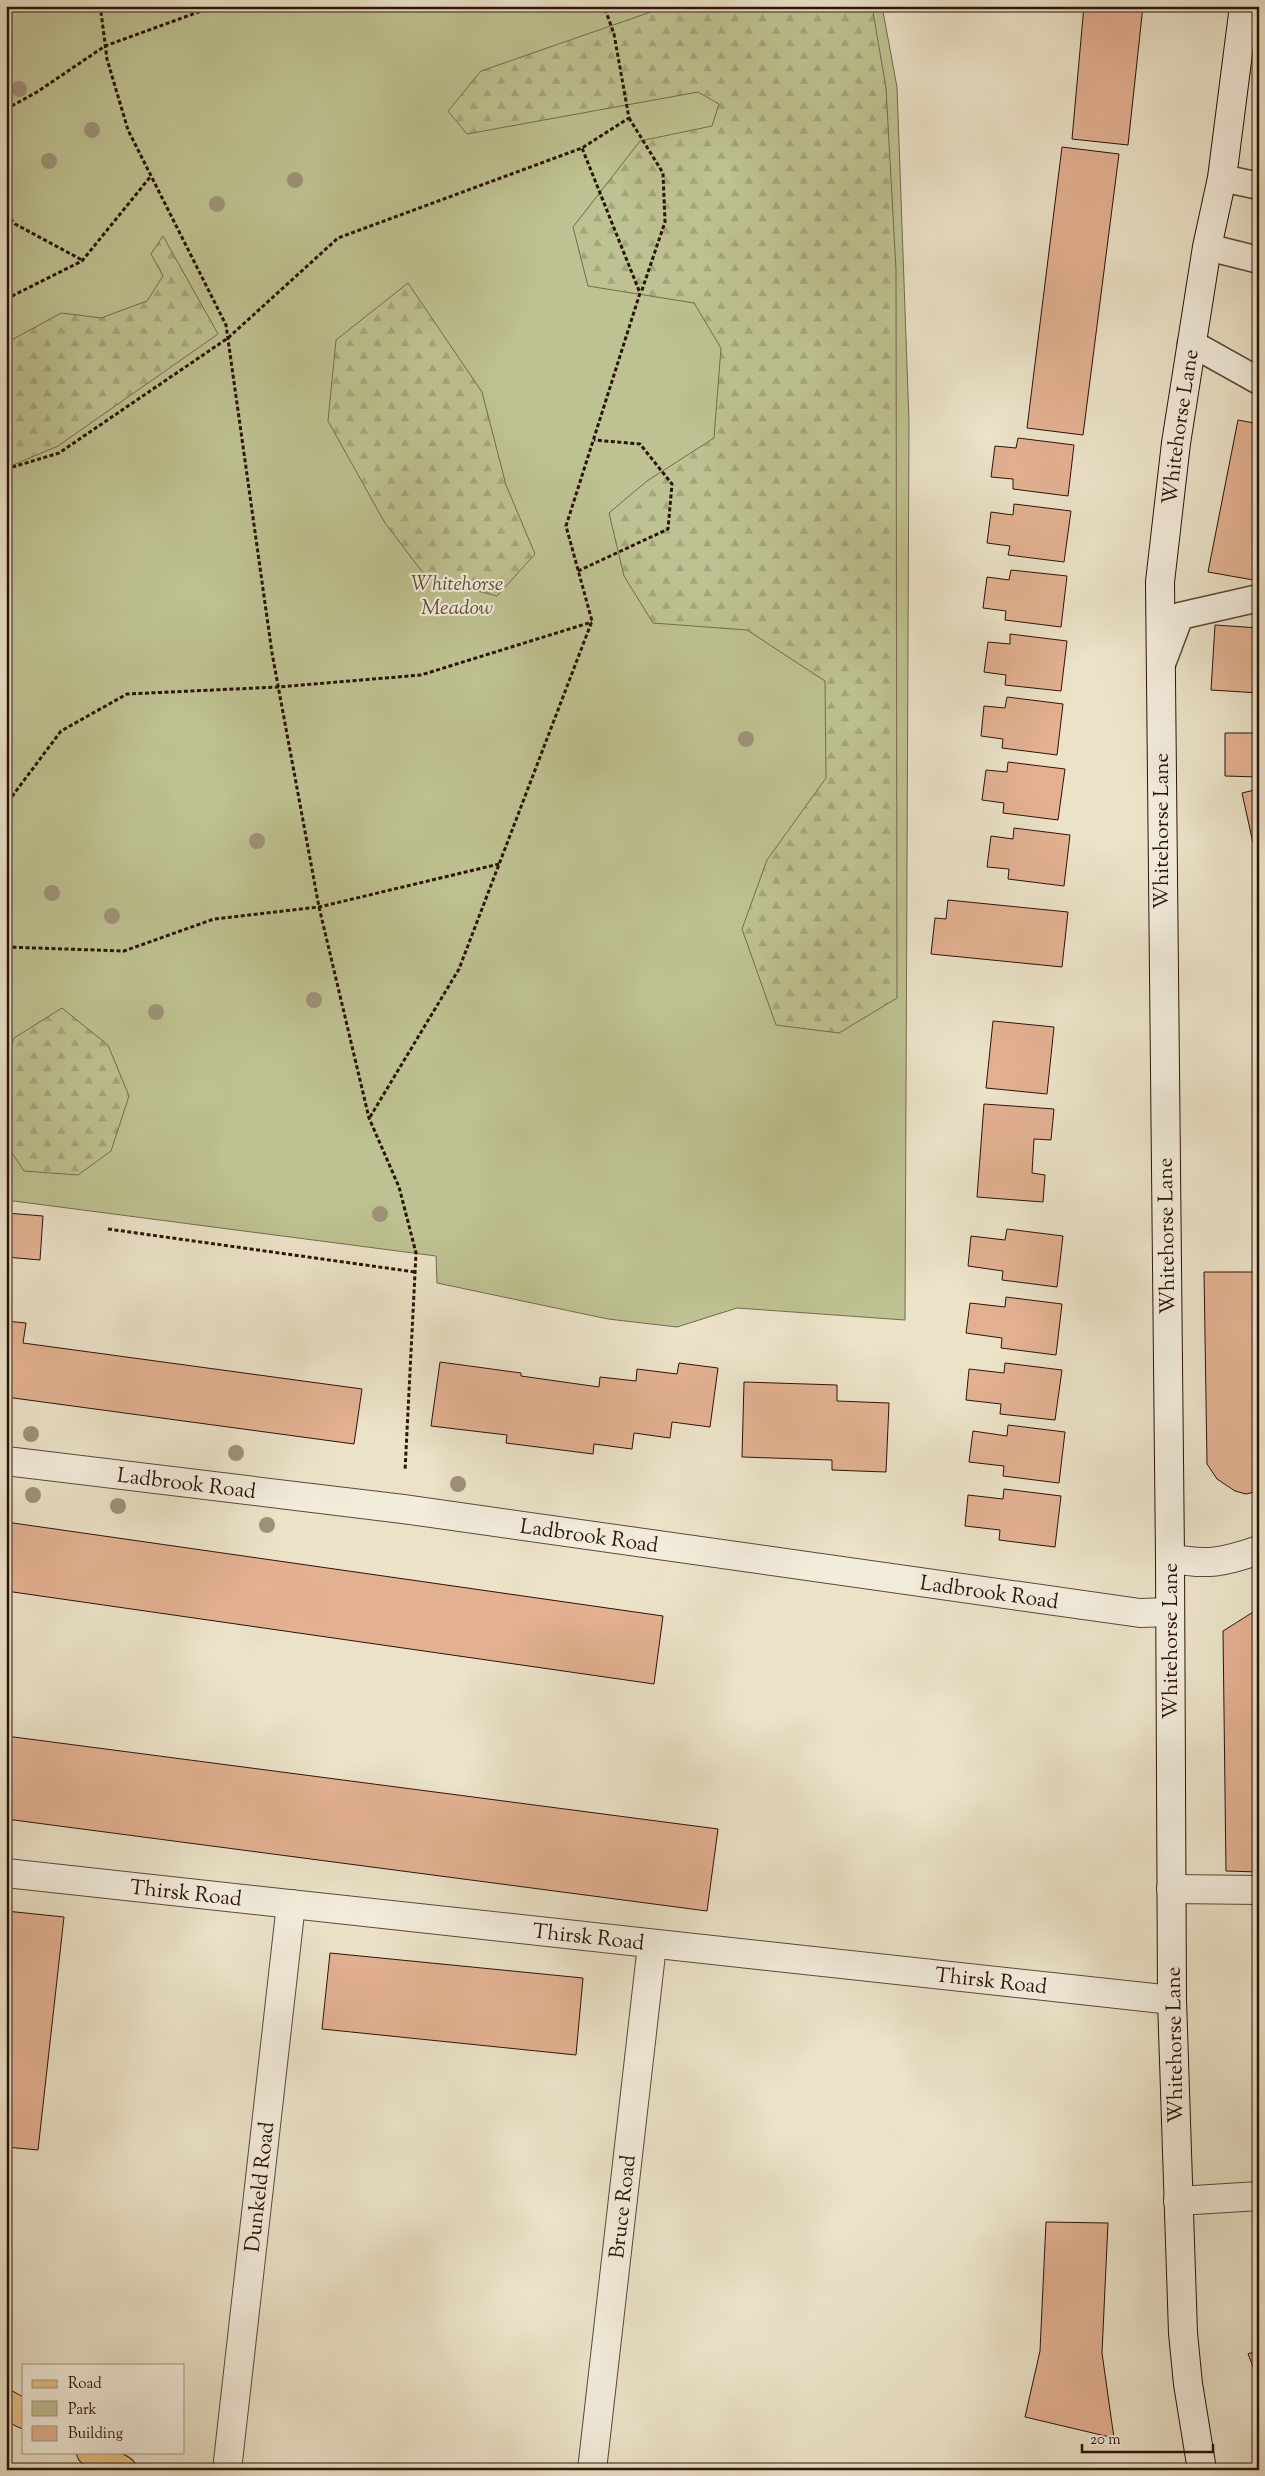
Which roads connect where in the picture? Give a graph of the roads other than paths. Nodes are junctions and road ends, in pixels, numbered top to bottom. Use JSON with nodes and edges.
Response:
{"nodes":[{"id":1,"x":1244,"y":6,"type":"edge"},
{"id":2,"x":1222,"y":178,"type":"junction"},
{"id":3,"x":1259,"y":186,"type":"edge"},
{"id":4,"x":1207,"y":247,"type":"junction"},
{"id":5,"x":1259,"y":260,"type":"edge"},
{"id":6,"x":1191,"y":343,"type":"junction"},
{"id":7,"x":1259,"y":381,"type":"edge"},
{"id":8,"x":1259,"y":598,"type":"edge"},
{"id":9,"x":1160,"y":669,"type":"junction"},
{"id":10,"x":6,"y":1461,"type":"edge"},
{"id":11,"x":1259,"y":1550,"type":"edge"},
{"id":12,"x":1170,"y":1558,"type":"junction"},
{"id":13,"x":1170,"y":1612,"type":"junction"},
{"id":14,"x":6,"y":1873,"type":"edge"},
{"id":15,"x":1171,"y":1889,"type":"junction"},
{"id":16,"x":1259,"y":1890,"type":"edge"},
{"id":17,"x":292,"y":1904,"type":"junction"},
{"id":18,"x":652,"y":1945,"type":"junction"},
{"id":19,"x":1172,"y":2000,"type":"junction"},
{"id":20,"x":1259,"y":2196,"type":"edge"},
{"id":21,"x":1178,"y":2201,"type":"junction"},
{"id":22,"x":6,"y":2404,"type":"edge"},
{"id":23,"x":22,"y":2413,"type":"edge"},
{"id":24,"x":94,"y":2454,"type":"edge"},
{"id":25,"x":122,"y":2470,"type":"edge"},
{"id":26,"x":227,"y":2470,"type":"edge"},
{"id":27,"x":592,"y":2470,"type":"edge"},
{"id":28,"x":1202,"y":2470,"type":"edge"}],
"edges":[{"from":1,"to":2,"type":"street","name":"Whitehorse Lane"},
{"from":2,"to":3,"type":"lane"},
{"from":2,"to":4,"type":"street","name":"Whitehorse Lane"},
{"from":4,"to":5,"type":"lane"},
{"from":4,"to":6,"type":"street","name":"Whitehorse Lane"},
{"from":6,"to":7,"type":"lane"},
{"from":6,"to":9,"type":"street","name":"Whitehorse Lane"},
{"from":8,"to":9,"type":"lane"},
{"from":9,"to":12,"type":"street","name":"Whitehorse Lane"},
{"from":10,"to":13,"type":"street","name":"Ladbrook Road"},
{"from":11,"to":12,"type":"street"},
{"from":12,"to":13,"type":"street","name":"Whitehorse Lane"},
{"from":13,"to":15,"type":"street","name":"Whitehorse Lane"},
{"from":14,"to":17,"type":"street","name":"Thirsk Road"},
{"from":15,"to":16,"type":"street"},
{"from":15,"to":19,"type":"street","name":"Whitehorse Lane"},
{"from":17,"to":18,"type":"street","name":"Thirsk Road"},
{"from":17,"to":26,"type":"street","name":"Dunkeld Road"},
{"from":18,"to":19,"type":"street","name":"Thirsk Road"},
{"from":18,"to":27,"type":"street","name":"Bruce Road"},
{"from":19,"to":21,"type":"street","name":"Whitehorse Lane"},
{"from":20,"to":21,"type":"street"},
{"from":21,"to":28,"type":"street","name":"Whitehorse Lane"},
{"from":22,"to":23,"type":"main road"},
{"from":24,"to":25,"type":"main road"}]}
